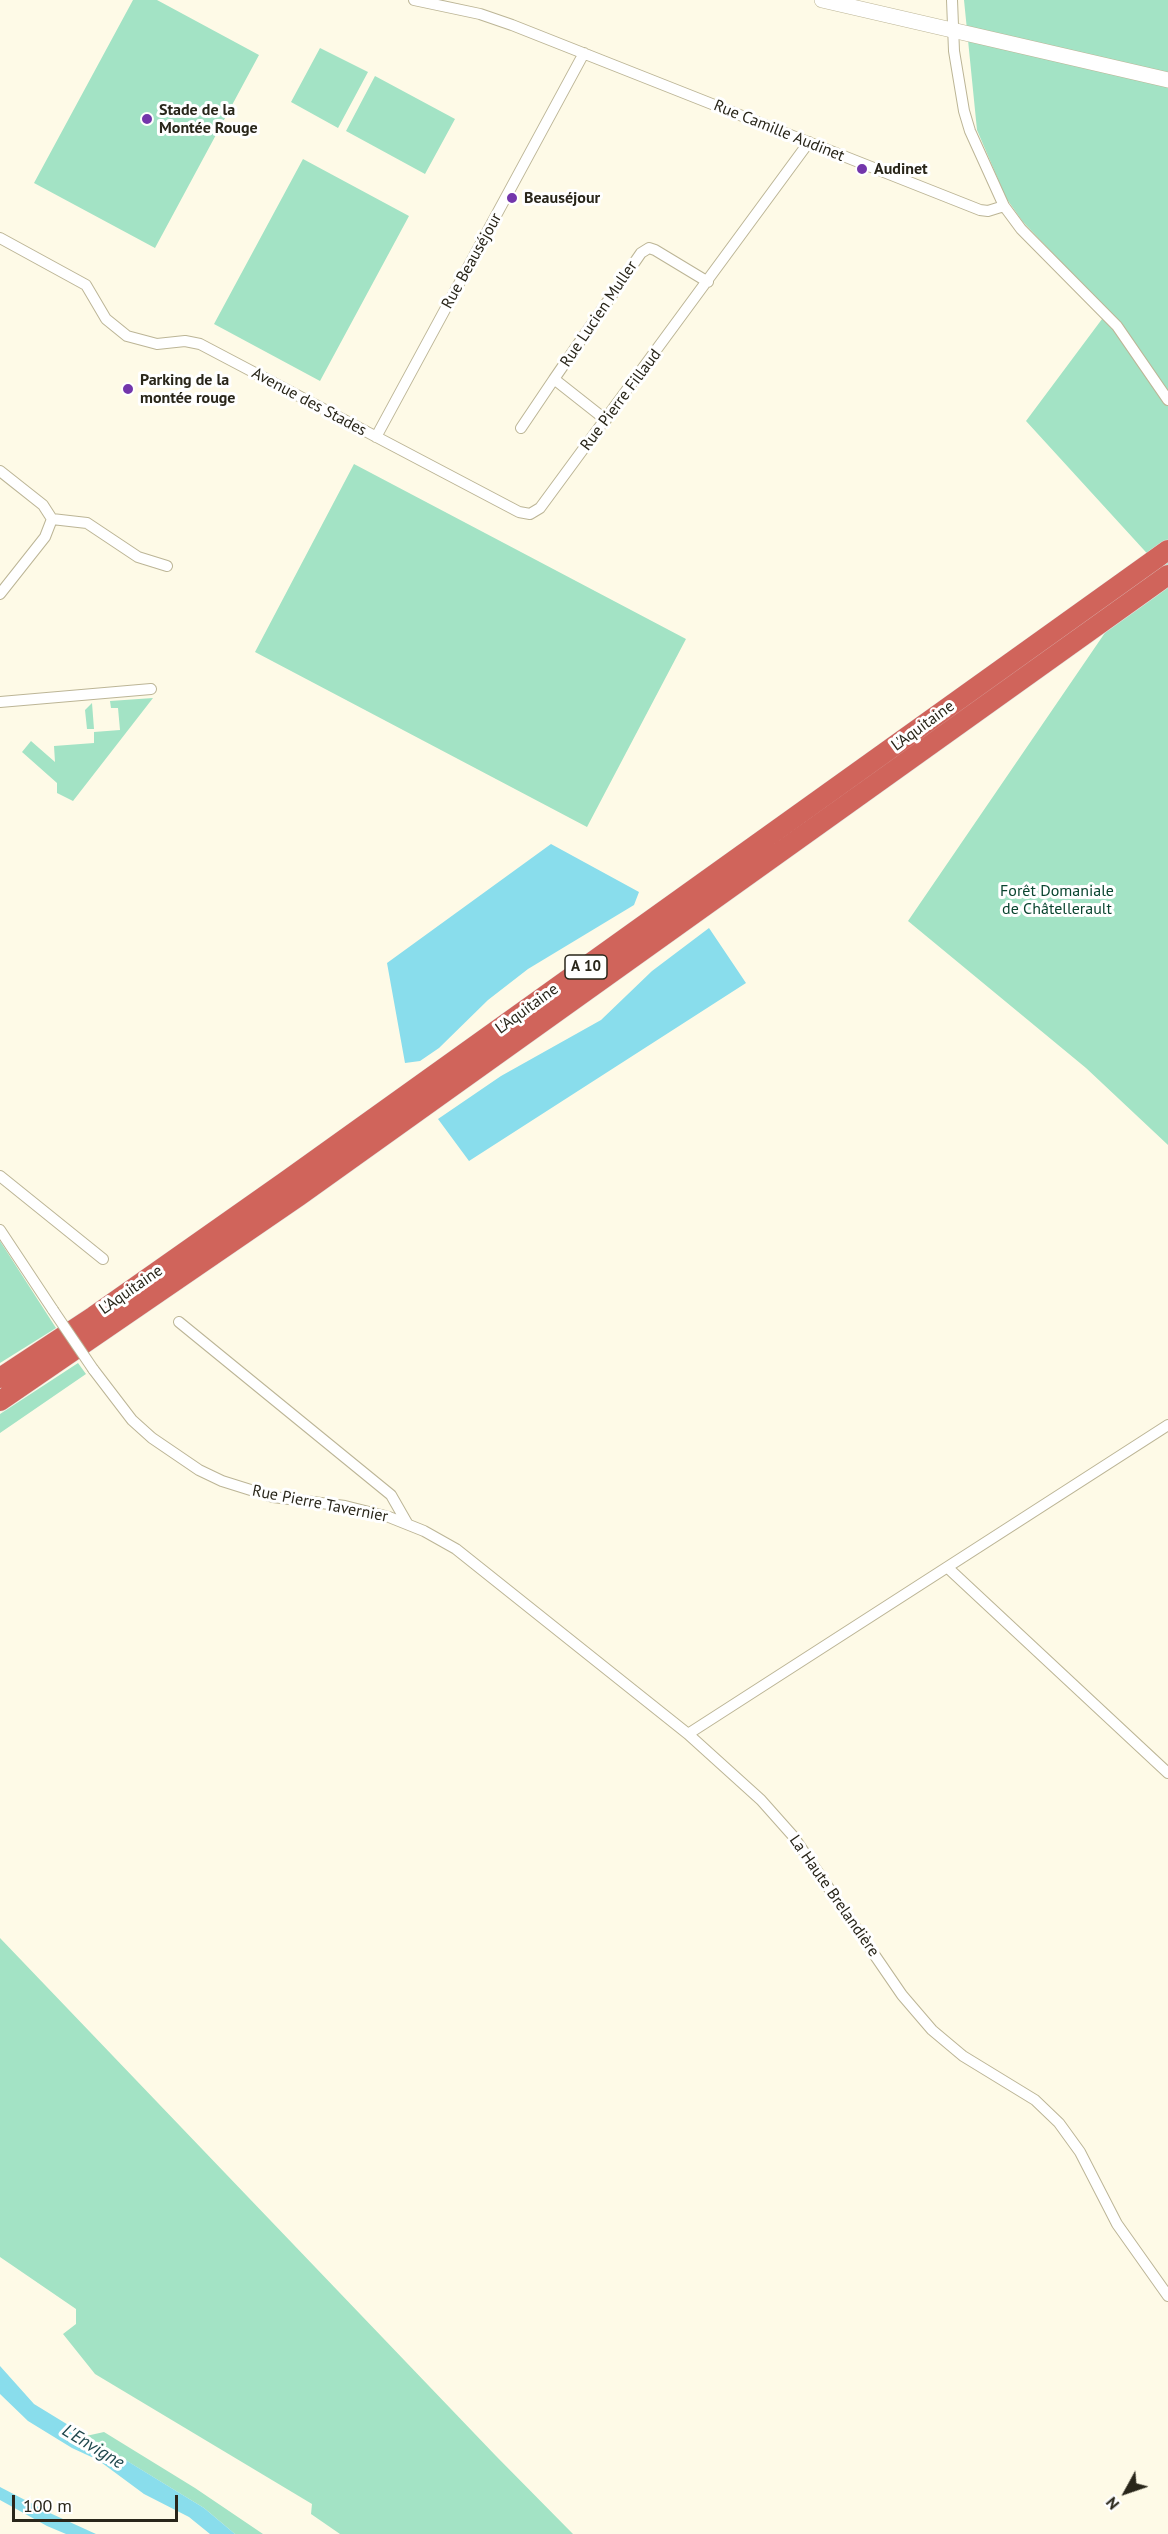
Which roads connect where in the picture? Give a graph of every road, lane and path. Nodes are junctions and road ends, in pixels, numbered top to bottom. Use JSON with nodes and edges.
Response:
{"nodes":[{"id":1,"x":414,"y":0,"type":"edge"},
{"id":2,"x":822,"y":0,"type":"edge"},
{"id":3,"x":952,"y":0,"type":"edge"},
{"id":4,"x":952,"y":29,"type":"junction"},
{"id":5,"x":584,"y":53,"type":"junction"},
{"id":6,"x":1168,"y":80,"type":"edge"},
{"id":7,"x":809,"y":142,"type":"junction"},
{"id":8,"x":1004,"y":206,"type":"junction"},
{"id":9,"x":0,"y":238,"type":"edge"},
{"id":10,"x":708,"y":282,"type":"junction"},
{"id":11,"x":554,"y":379,"type":"junction"},
{"id":12,"x":1168,"y":400,"type":"edge"},
{"id":13,"x":606,"y":420,"type":"junction"},
{"id":14,"x":521,"y":428,"type":"dead end"},
{"id":15,"x":376,"y":437,"type":"junction"},
{"id":16,"x":0,"y":471,"type":"edge"},
{"id":17,"x":52,"y":519,"type":"junction"},
{"id":18,"x":1168,"y":550,"type":"edge"},
{"id":19,"x":167,"y":566,"type":"dead end"},
{"id":20,"x":1168,"y":575,"type":"edge"},
{"id":21,"x":0,"y":594,"type":"edge"},
{"id":22,"x":151,"y":689,"type":"dead end"},
{"id":23,"x":0,"y":702,"type":"edge"},
{"id":24,"x":0,"y":1176,"type":"edge"},
{"id":25,"x":0,"y":1230,"type":"edge"},
{"id":26,"x":103,"y":1259,"type":"dead end"},
{"id":27,"x":179,"y":1322,"type":"dead end"},
{"id":28,"x":0,"y":1378,"type":"edge"},
{"id":29,"x":0,"y":1401,"type":"edge"},
{"id":30,"x":1168,"y":1425,"type":"edge"},
{"id":31,"x":407,"y":1523,"type":"junction"},
{"id":32,"x":948,"y":1568,"type":"junction"},
{"id":33,"x":688,"y":1734,"type":"junction"},
{"id":34,"x":1168,"y":1773,"type":"edge"},
{"id":35,"x":1168,"y":2295,"type":"edge"}],
"edges":[{"from":1,"to":5,"type":"street","name":"Rue Camille Audinet"},
{"from":2,"to":4,"type":"street"},
{"from":3,"to":4,"type":"street"},
{"from":4,"to":6,"type":"street"},
{"from":4,"to":8,"type":"street"},
{"from":5,"to":7,"type":"street","name":"Rue Camille Audinet"},
{"from":5,"to":15,"type":"street","name":"Rue Beauséjour"},
{"from":7,"to":8,"type":"street","name":"Rue Camille Audinet"},
{"from":7,"to":10,"type":"street","name":"Rue Pierre Fillaud"},
{"from":8,"to":12,"type":"street"},
{"from":9,"to":15,"type":"street","name":"Avenue des Stades"},
{"from":10,"to":11,"type":"street","name":"Rue Lucien Muller"},
{"from":10,"to":13,"type":"street","name":"Rue Pierre Fillaud"},
{"from":11,"to":13,"type":"street","name":"Rue Lucien Muller"},
{"from":11,"to":14,"type":"street","name":"Rue Lucien Muller"},
{"from":13,"to":15,"type":"street","name":"Rue Pierre Fillaud"},
{"from":16,"to":17,"type":"street"},
{"from":17,"to":19,"type":"street"},
{"from":17,"to":21,"type":"street"},
{"from":18,"to":28,"type":"highway","name":"L'Aquitaine","number":"A 10"},
{"from":20,"to":29,"type":"highway","name":"L'Aquitaine","number":"A 10"},
{"from":22,"to":23,"type":"street"},
{"from":24,"to":26,"type":"street"},
{"from":25,"to":31,"type":"street","name":"Rue Pierre Tavernier","bridge":true},
{"from":27,"to":31,"type":"street"},
{"from":30,"to":32,"type":"street"},
{"from":31,"to":33,"type":"street","name":"Rue Pierre Tavernier"},
{"from":32,"to":33,"type":"street"},
{"from":32,"to":34,"type":"street"},
{"from":33,"to":35,"type":"street","name":"La Haute Brelandière"}]}
